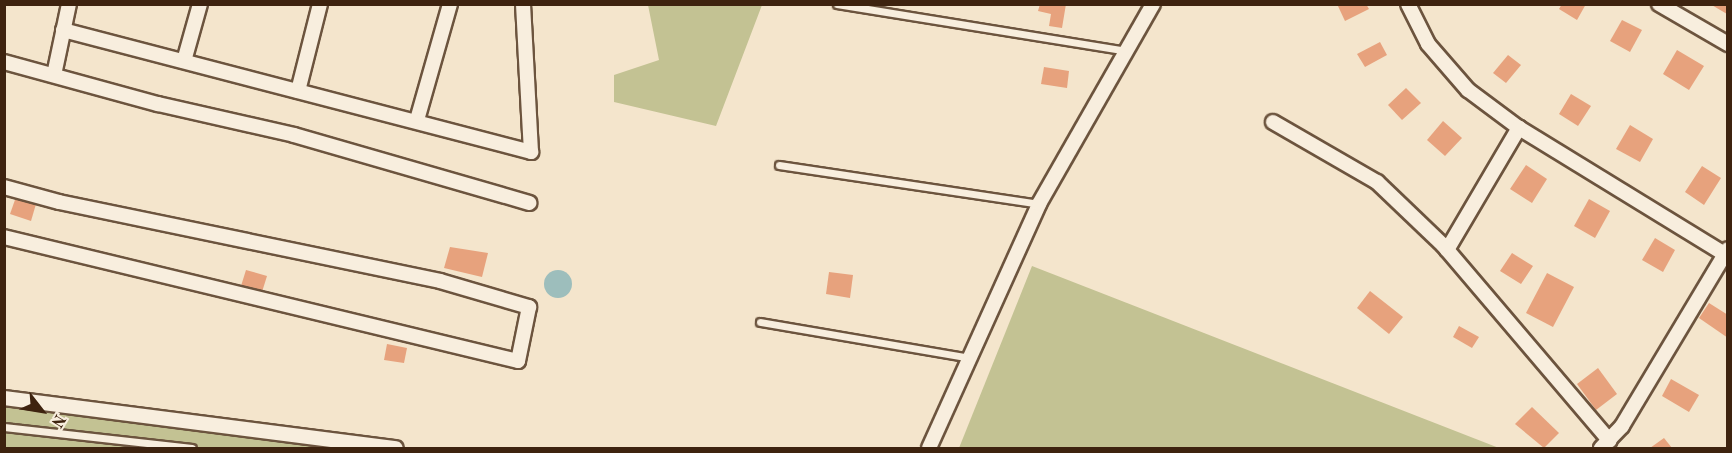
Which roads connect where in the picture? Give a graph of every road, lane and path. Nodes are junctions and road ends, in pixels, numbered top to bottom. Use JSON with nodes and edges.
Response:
{"nodes":[{"id":1,"x":69,"y":4,"type":"edge"},
{"id":2,"x":200,"y":4,"type":"edge"},
{"id":3,"x":320,"y":4,"type":"edge"},
{"id":4,"x":450,"y":4,"type":"edge"},
{"id":5,"x":523,"y":4,"type":"edge"},
{"id":6,"x":837,"y":4,"type":"edge"},
{"id":7,"x":1153,"y":4,"type":"edge"},
{"id":8,"x":1408,"y":4,"type":"edge"},
{"id":9,"x":1659,"y":4,"type":"edge"},
{"id":10,"x":63,"y":30,"type":"junction"},
{"id":11,"x":1728,"y":44,"type":"edge"},
{"id":12,"x":1128,"y":51,"type":"junction"},
{"id":13,"x":184,"y":61,"type":"junction"},
{"id":14,"x":4,"y":62,"type":"edge"},
{"id":15,"x":54,"y":75,"type":"junction"},
{"id":16,"x":298,"y":90,"type":"junction"},
{"id":17,"x":417,"y":120,"type":"junction"},
{"id":18,"x":1273,"y":122,"type":"dead end"},
{"id":19,"x":1519,"y":129,"type":"junction"},
{"id":20,"x":779,"y":165,"type":"dead end"},
{"id":21,"x":4,"y":187,"type":"edge"},
{"id":22,"x":530,"y":203,"type":"dead end"},
{"id":23,"x":1039,"y":204,"type":"junction"},
{"id":24,"x":4,"y":237,"type":"edge"},
{"id":25,"x":1447,"y":250,"type":"junction"},
{"id":26,"x":1727,"y":253,"type":"edge"},
{"id":27,"x":760,"y":322,"type":"dead end"},
{"id":28,"x":971,"y":358,"type":"junction"},
{"id":29,"x":4,"y":398,"type":"edge"},
{"id":30,"x":4,"y":427,"type":"edge"},
{"id":31,"x":1606,"y":445,"type":"edge"},
{"id":32,"x":192,"y":448,"type":"edge"},
{"id":33,"x":396,"y":448,"type":"edge"},
{"id":34,"x":929,"y":448,"type":"edge"}],
"edges":[{"from":1,"to":10,"type":"street"},
{"from":2,"to":13,"type":"street"},
{"from":3,"to":16,"type":"street"},
{"from":4,"to":17,"type":"street"},
{"from":5,"to":17,"type":"street"},
{"from":6,"to":12,"type":"lane"},
{"from":7,"to":12,"type":"street"},
{"from":8,"to":19,"type":"street"},
{"from":9,"to":11,"type":"street"},
{"from":10,"to":13,"type":"street"},
{"from":10,"to":15,"type":"street"},
{"from":12,"to":23,"type":"street"},
{"from":13,"to":16,"type":"street"},
{"from":14,"to":15,"type":"street"},
{"from":15,"to":22,"type":"street"},
{"from":16,"to":17,"type":"street"},
{"from":18,"to":25,"type":"street"},
{"from":19,"to":25,"type":"street"},
{"from":19,"to":26,"type":"street"},
{"from":20,"to":23,"type":"lane"},
{"from":21,"to":24,"type":"street"},
{"from":23,"to":28,"type":"street"},
{"from":25,"to":31,"type":"street"},
{"from":26,"to":31,"type":"street"},
{"from":27,"to":28,"type":"lane"},
{"from":28,"to":34,"type":"street"},
{"from":29,"to":33,"type":"street"},
{"from":30,"to":32,"type":"lane"}]}
